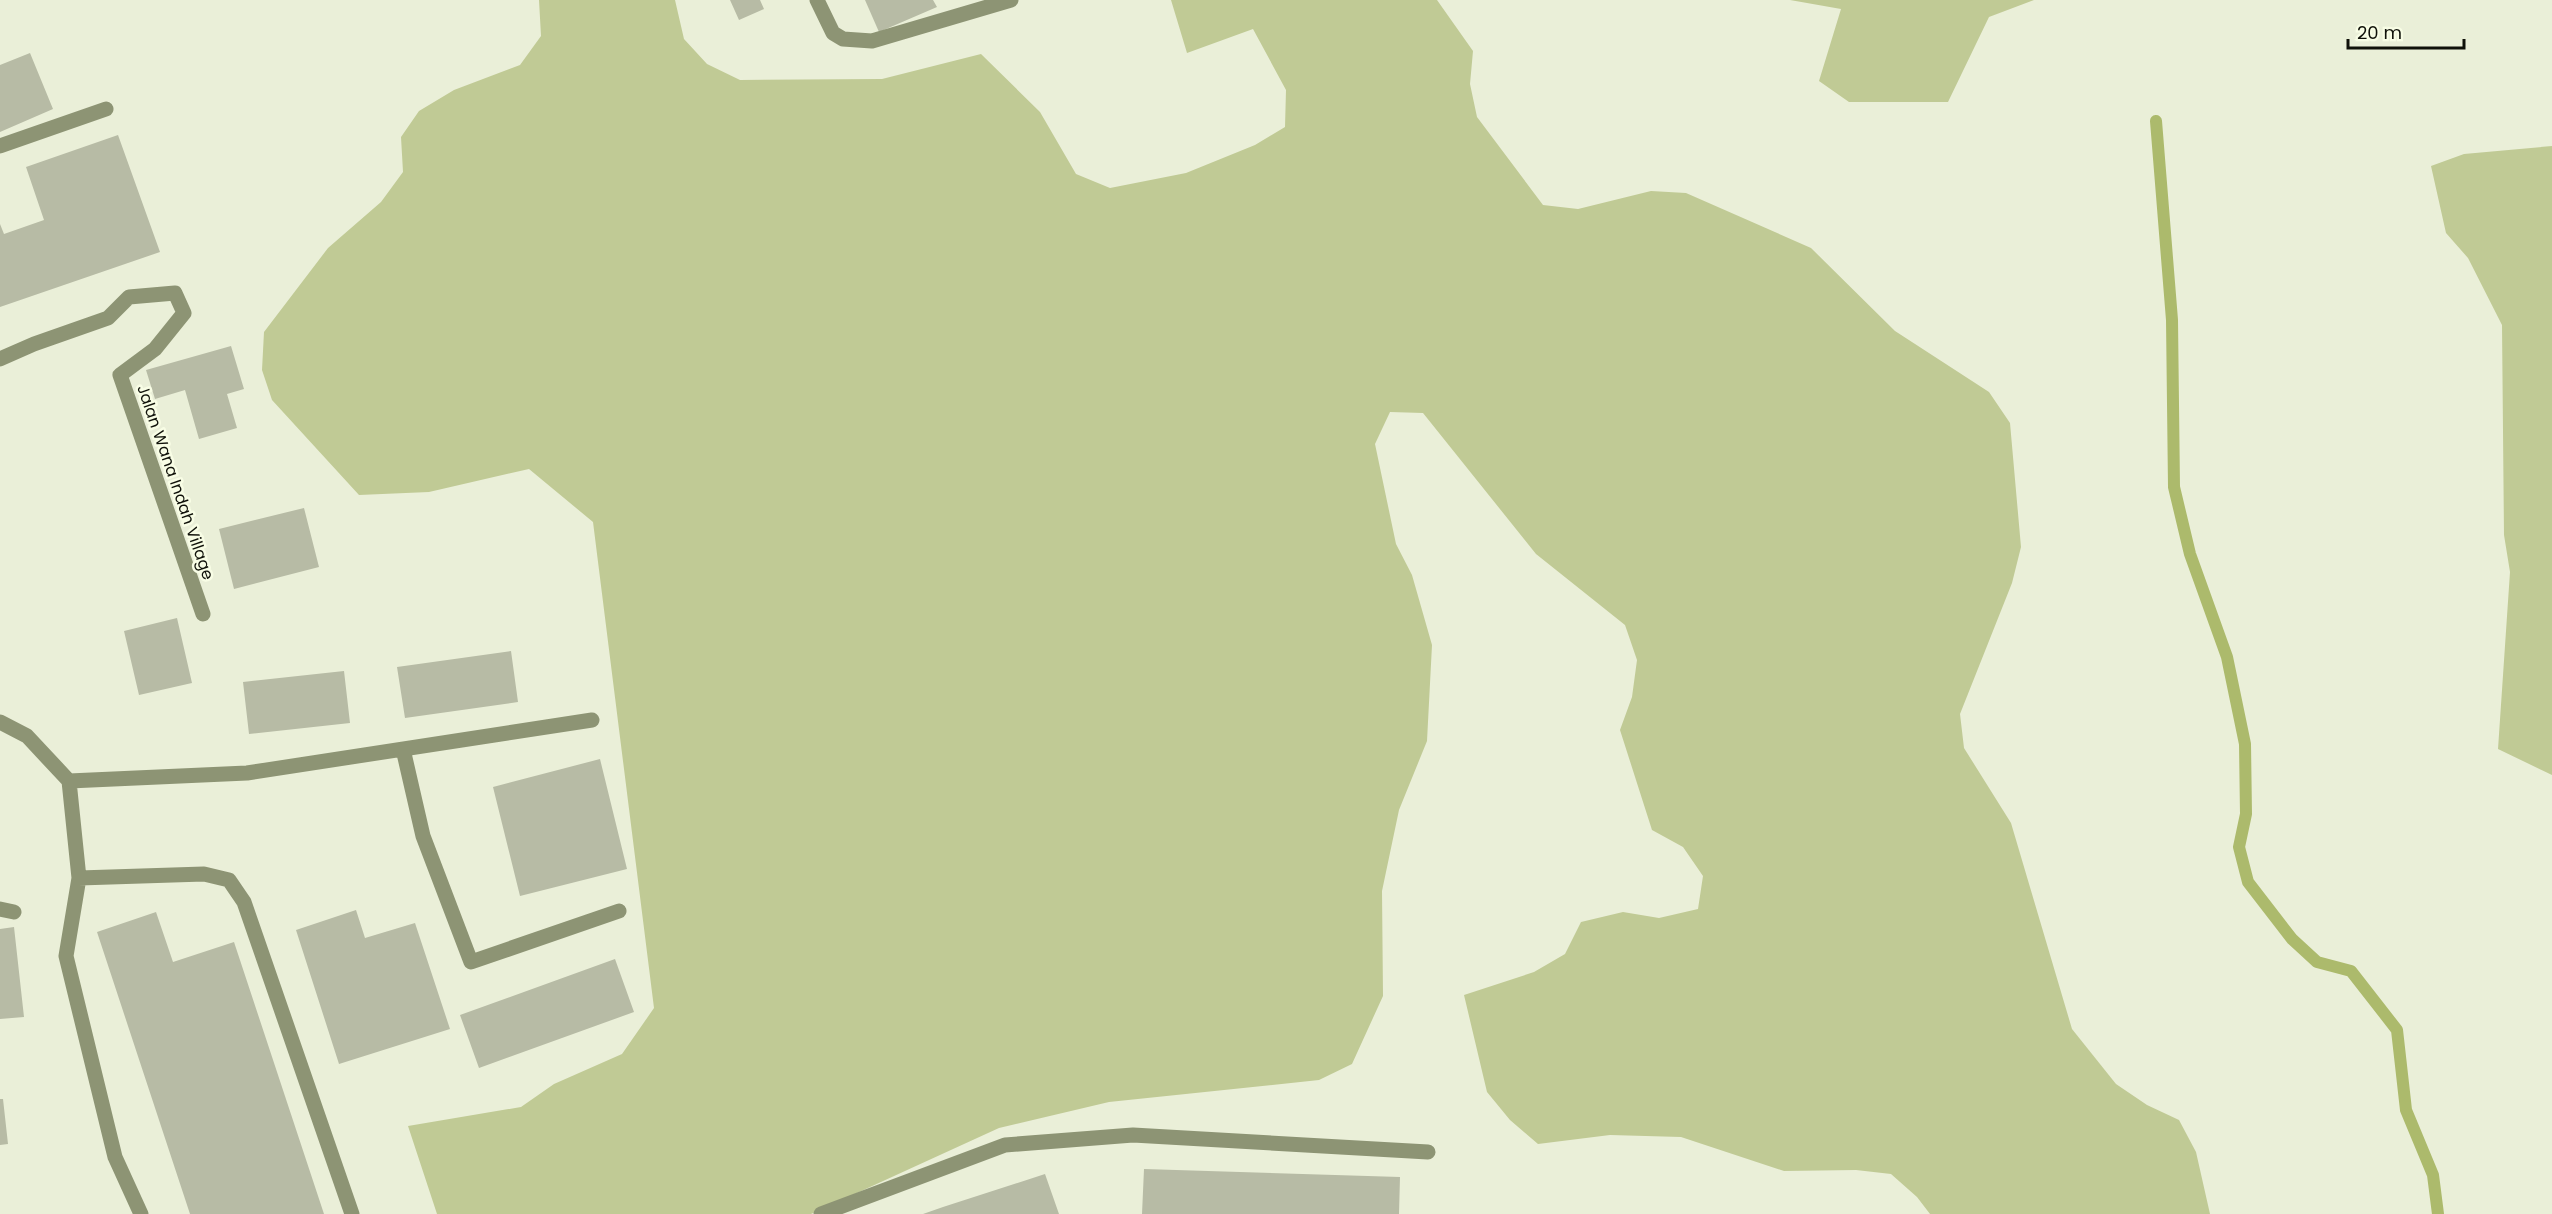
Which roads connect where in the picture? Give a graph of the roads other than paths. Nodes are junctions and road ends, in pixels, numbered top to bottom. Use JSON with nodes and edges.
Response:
{"nodes":[{"id":1,"x":817,"y":0,"type":"edge"},
{"id":2,"x":1011,"y":0,"type":"edge"},
{"id":3,"x":106,"y":109,"type":"dead end"},
{"id":4,"x":0,"y":146,"type":"edge"},
{"id":5,"x":0,"y":359,"type":"edge"},
{"id":6,"x":202,"y":614,"type":"dead end"},
{"id":7,"x":592,"y":720,"type":"dead end"},
{"id":8,"x":0,"y":722,"type":"edge"},
{"id":9,"x":403,"y":749,"type":"junction"},
{"id":10,"x":69,"y":782,"type":"junction"},
{"id":11,"x":79,"y":878,"type":"junction"},
{"id":12,"x":619,"y":911,"type":"dead end"},
{"id":13,"x":1428,"y":1152,"type":"dead end"},
{"id":14,"x":141,"y":1214,"type":"edge"},
{"id":15,"x":352,"y":1214,"type":"edge"},
{"id":16,"x":821,"y":1214,"type":"edge"}],
"edges":[{"from":1,"to":2,"type":"street"},
{"from":3,"to":4,"type":"street"},
{"from":5,"to":6,"type":"street","name":"Jalan Wana Indah Village"},
{"from":7,"to":9,"type":"street"},
{"from":8,"to":10,"type":"street"},
{"from":9,"to":10,"type":"street"},
{"from":9,"to":12,"type":"street"},
{"from":10,"to":11,"type":"street"},
{"from":11,"to":14,"type":"street"},
{"from":11,"to":15,"type":"street"},
{"from":13,"to":16,"type":"street"}]}
